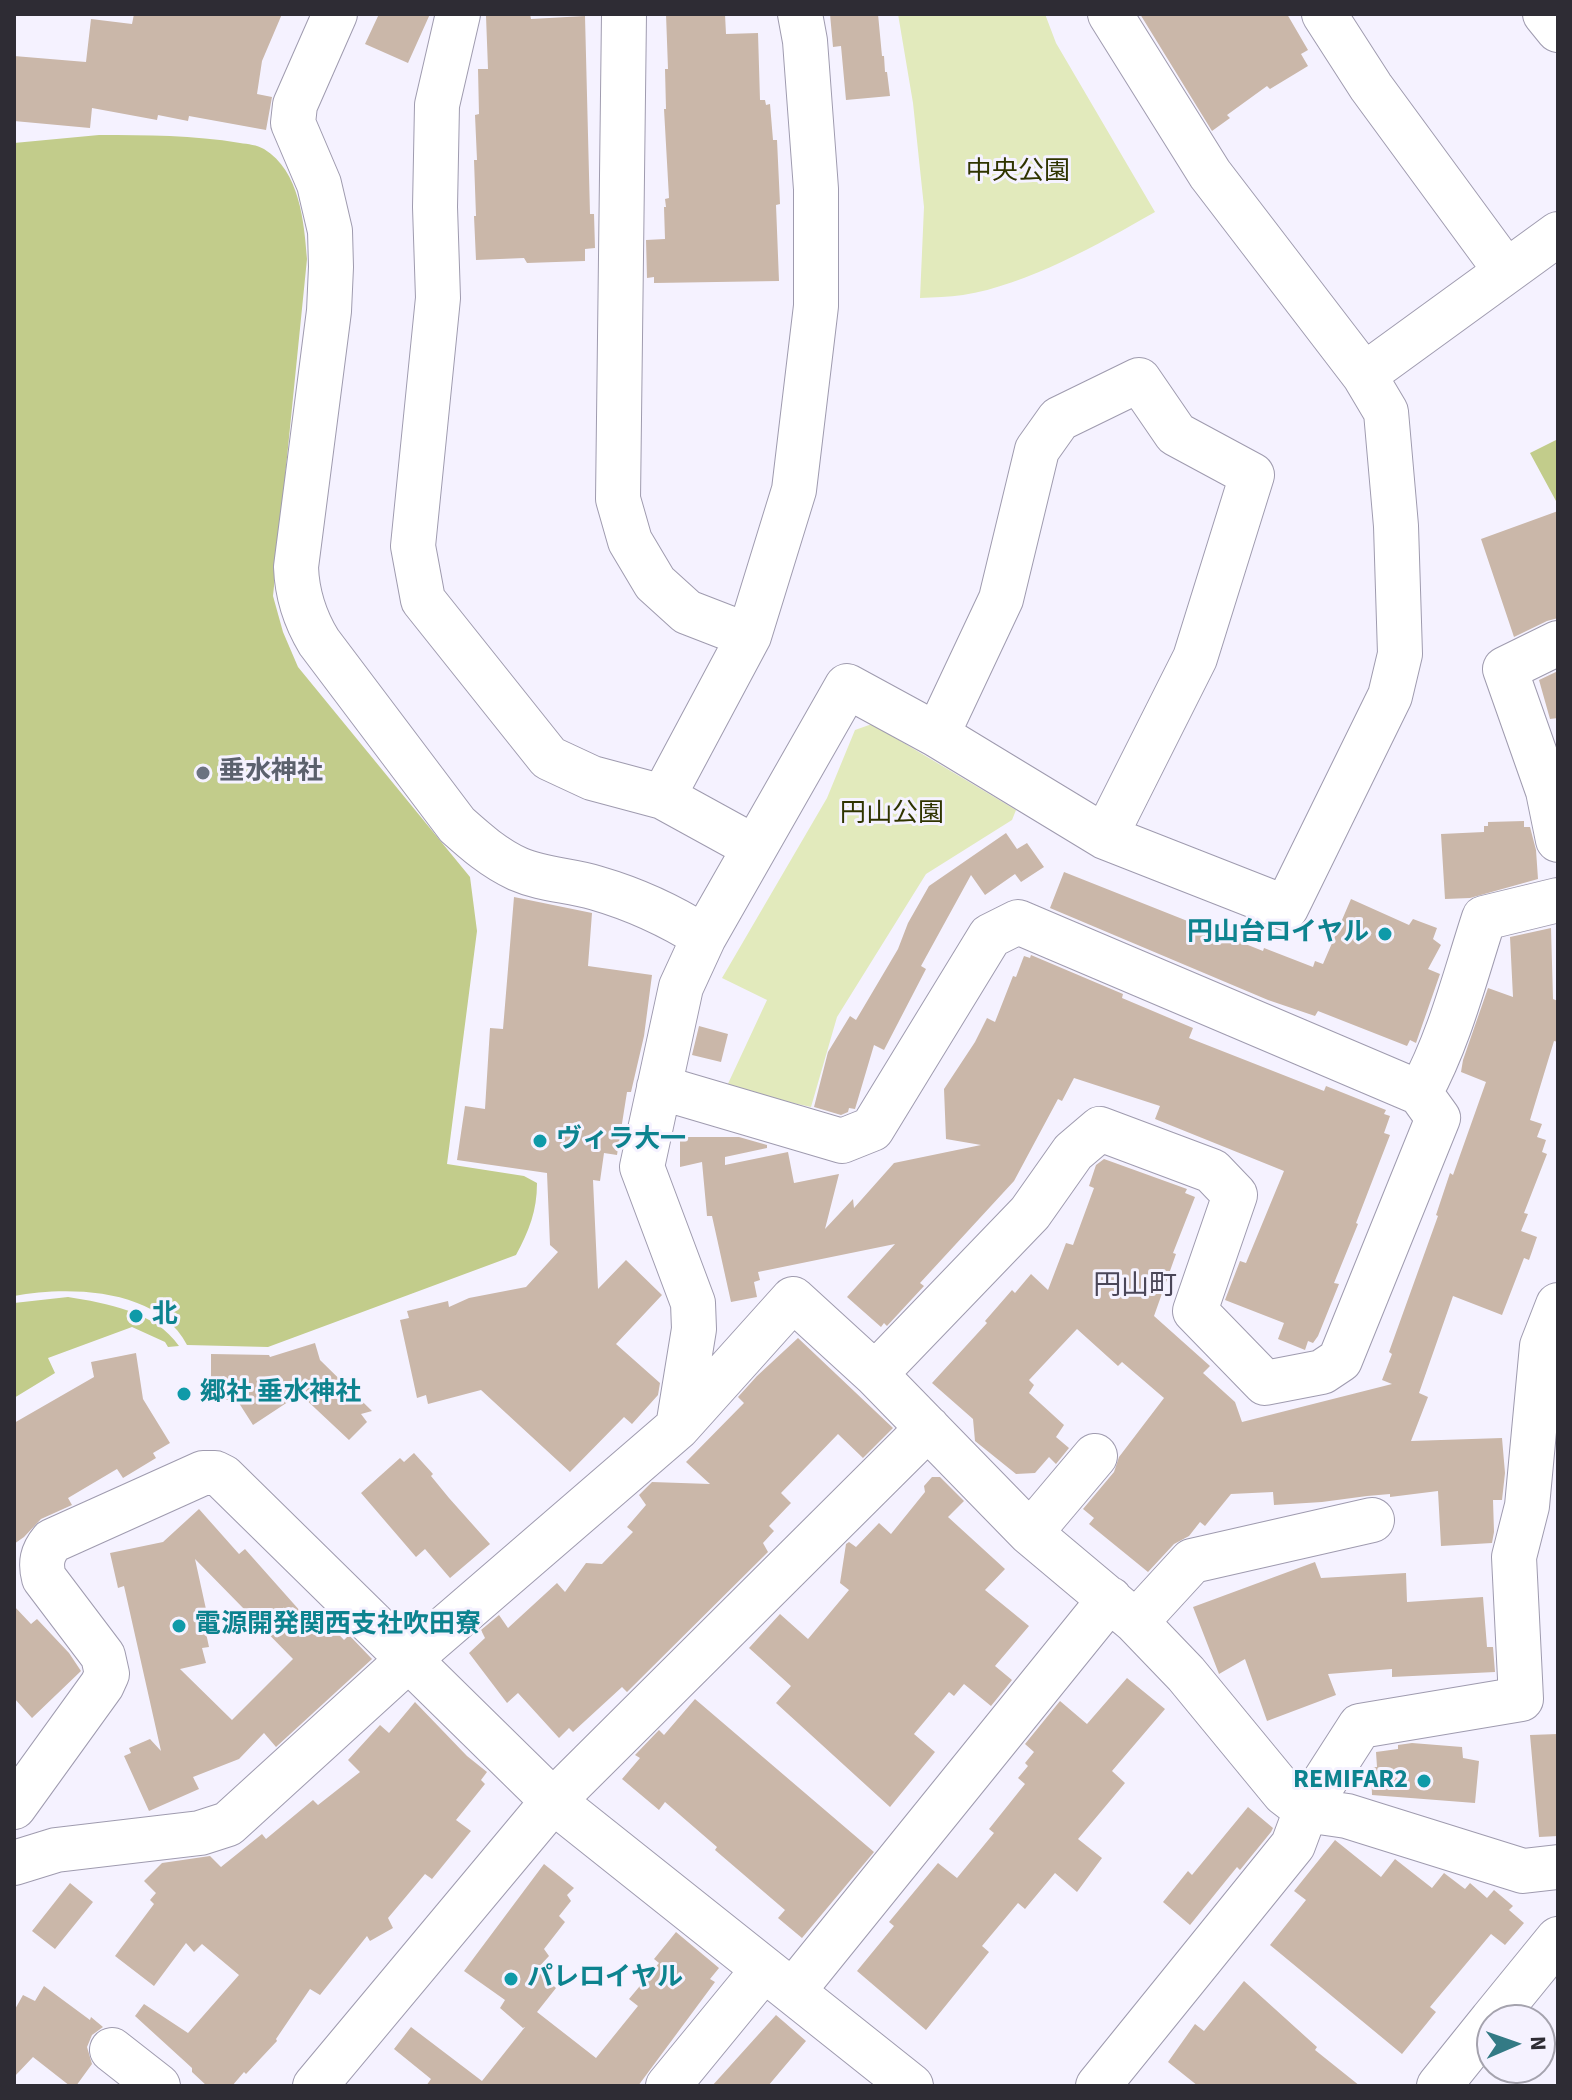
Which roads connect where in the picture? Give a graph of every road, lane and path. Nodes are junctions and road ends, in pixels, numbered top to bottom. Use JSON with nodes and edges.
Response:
{"nodes":[{"id":1,"x":335,"y":14,"type":"edge"},
{"id":2,"x":458,"y":14,"type":"edge"},
{"id":3,"x":624,"y":14,"type":"edge"},
{"id":4,"x":800,"y":14,"type":"edge"},
{"id":5,"x":1110,"y":14,"type":"edge"},
{"id":6,"x":1324,"y":14,"type":"edge"},
{"id":7,"x":1545,"y":14,"type":"edge"},
{"id":8,"x":1558,"y":30,"type":"edge"},
{"id":9,"x":1558,"y":234,"type":"edge"},
{"id":10,"x":1506,"y":271,"type":"junction"},
{"id":11,"x":1364,"y":375,"type":"junction"},
{"id":12,"x":749,"y":636,"type":"junction"},
{"id":13,"x":1558,"y":643,"type":"edge"},
{"id":14,"x":937,"y":735,"type":"junction"},
{"id":15,"x":1553,"y":791,"type":"edge"},
{"id":16,"x":663,"y":797,"type":"junction"},
{"id":17,"x":1105,"y":837,"type":"junction"},
{"id":18,"x":1558,"y":840,"type":"edge"},
{"id":19,"x":754,"y":847,"type":"junction"},
{"id":20,"x":1558,"y":900,"type":"edge"},
{"id":21,"x":704,"y":937,"type":"junction"},
{"id":22,"x":659,"y":1087,"type":"junction"},
{"id":23,"x":1420,"y":1093,"type":"junction"},
{"id":24,"x":1558,"y":1305,"type":"edge"},
{"id":25,"x":875,"y":1374,"type":"junction"},
{"id":26,"x":678,"y":1427,"type":"junction"},
{"id":27,"x":928,"y":1428,"type":"junction"},
{"id":28,"x":1095,"y":1456,"type":"dead end"},
{"id":29,"x":1372,"y":1520,"type":"dead end"},
{"id":30,"x":1030,"y":1533,"type":"junction"},
{"id":31,"x":29,"y":1577,"type":"edge"},
{"id":32,"x":1123,"y":1610,"type":"junction"},
{"id":33,"x":408,"y":1660,"type":"junction"},
{"id":34,"x":553,"y":1801,"type":"junction"},
{"id":35,"x":14,"y":1807,"type":"edge"},
{"id":36,"x":1306,"y":1810,"type":"junction"},
{"id":37,"x":14,"y":1863,"type":"edge"},
{"id":38,"x":1558,"y":1867,"type":"edge"},
{"id":39,"x":1558,"y":1939,"type":"edge"},
{"id":40,"x":779,"y":1980,"type":"junction"},
{"id":41,"x":1505,"y":2004,"type":"edge"},
{"id":42,"x":1476,"y":2040,"type":"edge"},
{"id":43,"x":112,"y":2050,"type":"dead end"},
{"id":44,"x":158,"y":2086,"type":"edge"},
{"id":45,"x":315,"y":2086,"type":"edge"},
{"id":46,"x":668,"y":2086,"type":"edge"},
{"id":47,"x":911,"y":2086,"type":"edge"},
{"id":48,"x":1098,"y":2086,"type":"edge"},
{"id":49,"x":1439,"y":2086,"type":"edge"}],
"edges":[{"from":1,"to":21,"type":"street"},
{"from":2,"to":16,"type":"street"},
{"from":3,"to":12,"type":"street"},
{"from":4,"to":12,"type":"street"},
{"from":5,"to":11,"type":"street"},
{"from":6,"to":10,"type":"street"},
{"from":7,"to":8,"type":"street"},
{"from":9,"to":10,"type":"street"},
{"from":10,"to":11,"type":"street"},
{"from":11,"to":17,"type":"street"},
{"from":12,"to":16,"type":"street"},
{"from":13,"to":15,"type":"street"},
{"from":14,"to":17,"type":"street"},
{"from":14,"to":17,"type":"street"},
{"from":14,"to":19,"type":"street"},
{"from":15,"to":18,"type":"street"},
{"from":16,"to":19,"type":"street"},
{"from":19,"to":21,"type":"street"},
{"from":20,"to":23,"type":"street"},
{"from":21,"to":22,"type":"street"},
{"from":22,"to":23,"type":"street"},
{"from":22,"to":26,"type":"street"},
{"from":23,"to":25,"type":"street"},
{"from":24,"to":36,"type":"street"},
{"from":25,"to":26,"type":"street"},
{"from":25,"to":27,"type":"street"},
{"from":26,"to":33,"type":"street"},
{"from":27,"to":30,"type":"street"},
{"from":27,"to":34,"type":"street"},
{"from":28,"to":30,"type":"street"},
{"from":29,"to":32,"type":"street"},
{"from":30,"to":32,"type":"street"},
{"from":31,"to":33,"type":"street"},
{"from":31,"to":35,"type":"street"},
{"from":32,"to":36,"type":"street"},
{"from":32,"to":40,"type":"street"},
{"from":33,"to":34,"type":"street"},
{"from":33,"to":37,"type":"street"},
{"from":34,"to":40,"type":"street"},
{"from":34,"to":45,"type":"street"},
{"from":36,"to":38,"type":"street"},
{"from":36,"to":48,"type":"street"},
{"from":39,"to":41,"type":"street"},
{"from":40,"to":46,"type":"street"},
{"from":40,"to":47,"type":"street"},
{"from":42,"to":49,"type":"street"},
{"from":43,"to":44,"type":"street"}]}
